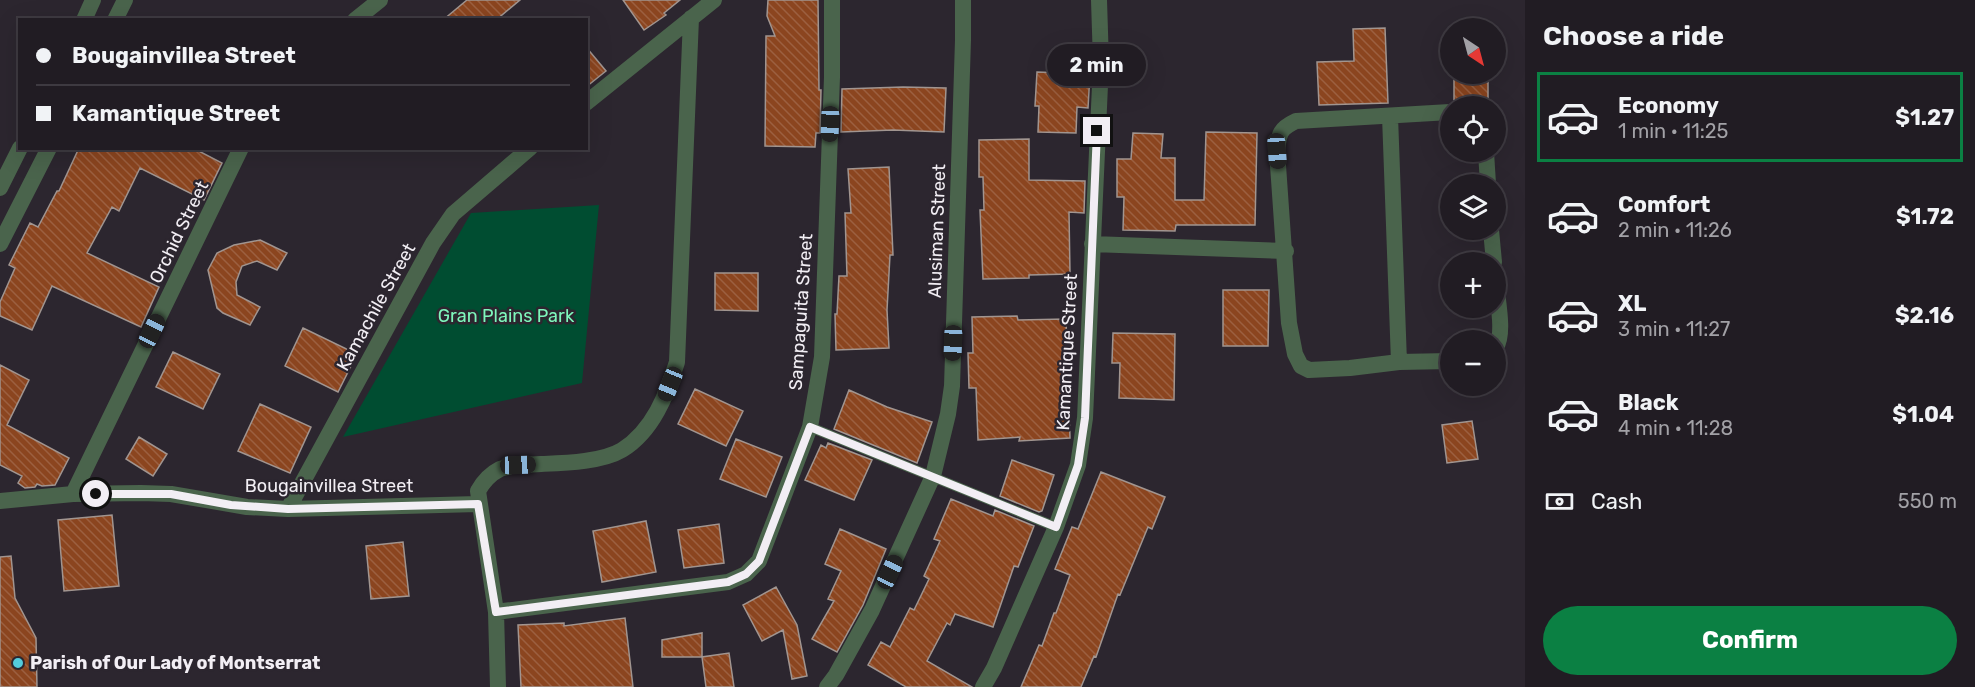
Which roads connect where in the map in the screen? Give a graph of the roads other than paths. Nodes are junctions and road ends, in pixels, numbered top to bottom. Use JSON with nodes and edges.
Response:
{"nodes":[{"id":1,"x":93,"y":0,"type":"edge"},
{"id":2,"x":125,"y":0,"type":"edge"},
{"id":3,"x":380,"y":0,"type":"edge"},
{"id":4,"x":714,"y":0,"type":"edge"},
{"id":5,"x":832,"y":0,"type":"edge"},
{"id":6,"x":963,"y":0,"type":"edge"},
{"id":7,"x":1100,"y":0,"type":"edge"},
{"id":8,"x":85,"y":18,"type":"edge"},
{"id":9,"x":116,"y":18,"type":"edge"},
{"id":10,"x":358,"y":18,"type":"edge"},
{"id":11,"x":691,"y":18,"type":"junction"},
{"id":12,"x":588,"y":101,"type":"edge"},
{"id":13,"x":1440,"y":113,"type":"edge"},
{"id":14,"x":1390,"y":116,"type":"junction"},
{"id":15,"x":19,"y":150,"type":"edge"},
{"id":16,"x":48,"y":150,"type":"edge"},
{"id":17,"x":240,"y":150,"type":"edge"},
{"id":18,"x":528,"y":150,"type":"edge"},
{"id":19,"x":0,"y":188,"type":"edge"},
{"id":20,"x":0,"y":244,"type":"edge"},
{"id":21,"x":1092,"y":244,"type":"junction"},
{"id":22,"x":1286,"y":251,"type":"junction"},
{"id":23,"x":1440,"y":361,"type":"edge"},
{"id":24,"x":1399,"y":362,"type":"junction"},
{"id":25,"x":810,"y":427,"type":"junction"},
{"id":26,"x":933,"y":476,"type":"junction"},
{"id":27,"x":73,"y":494,"type":"junction"},
{"id":28,"x":0,"y":501,"type":"edge"},
{"id":29,"x":478,"y":504,"type":"junction"},
{"id":30,"x":288,"y":509,"type":"junction"},
{"id":31,"x":1056,"y":527,"type":"junction"},
{"id":32,"x":496,"y":612,"type":"junction"},
{"id":33,"x":498,"y":687,"type":"edge"},
{"id":34,"x":827,"y":687,"type":"edge"},
{"id":35,"x":983,"y":687,"type":"edge"}],
"edges":[{"from":1,"to":8,"type":"street"},
{"from":2,"to":9,"type":"street"},
{"from":3,"to":10,"type":"street"},
{"from":4,"to":11,"type":"street"},
{"from":5,"to":25,"type":"street","name":"Sampaguita Street"},
{"from":6,"to":26,"type":"street","name":"Alusiman Street"},
{"from":7,"to":21,"type":"street","name":"Kamantique Street"},
{"from":11,"to":12,"type":"street"},
{"from":11,"to":29,"type":"street"},
{"from":13,"to":14,"type":"street"},
{"from":14,"to":22,"type":"street"},
{"from":14,"to":24,"type":"street"},
{"from":15,"to":19,"type":"street"},
{"from":16,"to":20,"type":"street"},
{"from":17,"to":27,"type":"street","name":"Orchid Street"},
{"from":18,"to":30,"type":"street","name":"Kamachile Street"},
{"from":21,"to":22,"type":"street"},
{"from":21,"to":31,"type":"street","name":"Kamantique Street"},
{"from":22,"to":24,"type":"street"},
{"from":23,"to":24,"type":"street"},
{"from":25,"to":26,"type":"lane"},
{"from":25,"to":32,"type":"street","name":"Sampaguita Street"},
{"from":26,"to":31,"type":"lane"},
{"from":26,"to":34,"type":"street","name":"Alusiman Street"},
{"from":27,"to":28,"type":"street","name":"Bougainvillea Street"},
{"from":27,"to":30,"type":"street","name":"Bougainvillea Street"},
{"from":29,"to":30,"type":"street","name":"Bougainvillea Street"},
{"from":29,"to":32,"type":"street"},
{"from":31,"to":35,"type":"street","name":"Kamantique Street"},
{"from":32,"to":33,"type":"street"}]}
